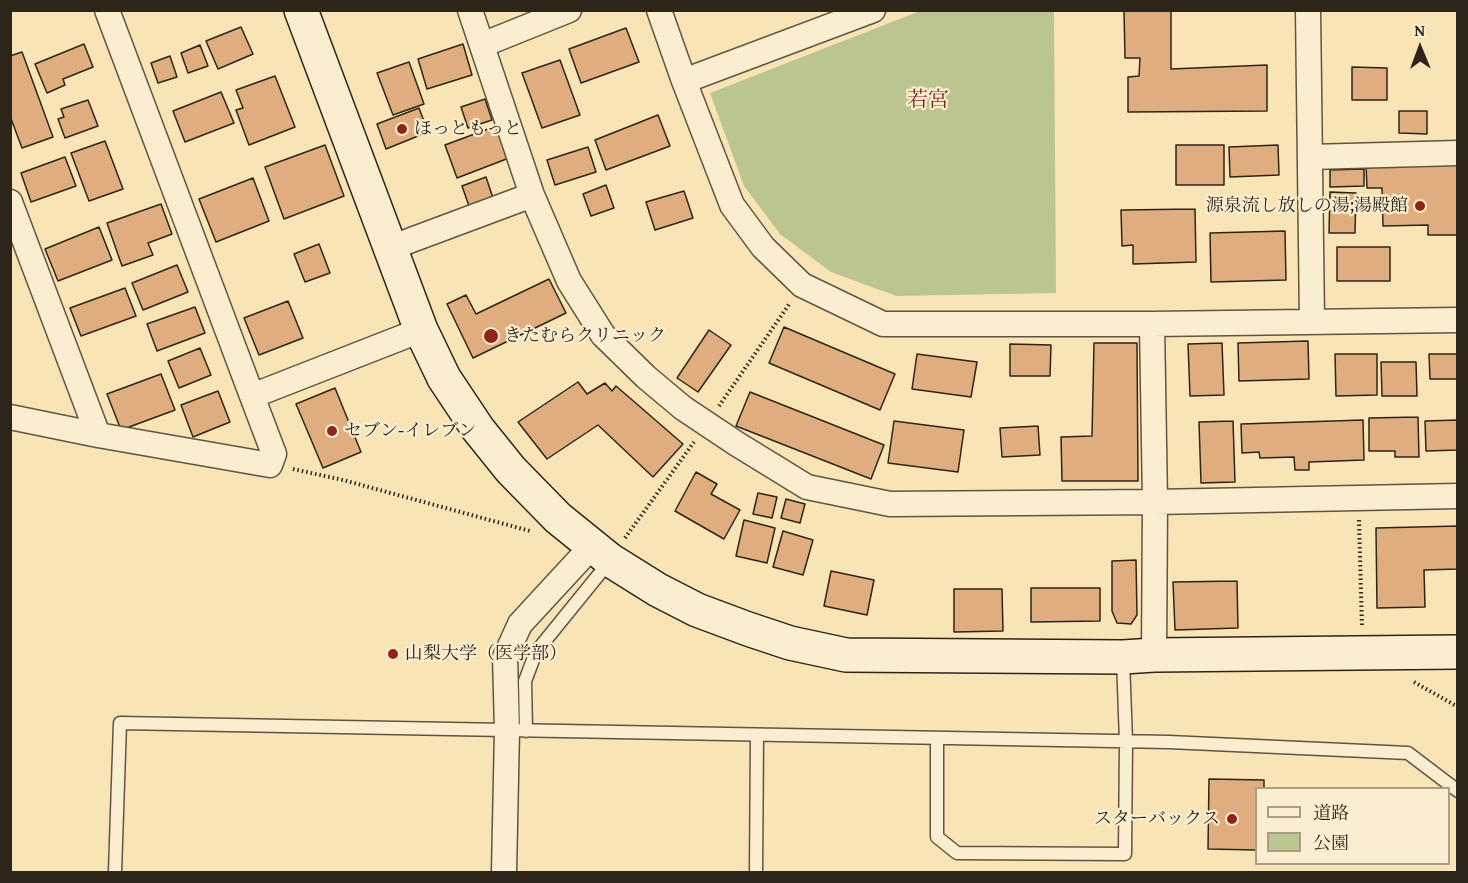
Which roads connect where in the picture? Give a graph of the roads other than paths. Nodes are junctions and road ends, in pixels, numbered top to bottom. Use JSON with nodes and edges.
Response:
{"nodes":[{"id":1,"x":107,"y":10,"type":"edge"},
{"id":2,"x":301,"y":10,"type":"edge"},
{"id":3,"x":470,"y":10,"type":"edge"},
{"id":4,"x":569,"y":10,"type":"edge"},
{"id":5,"x":659,"y":10,"type":"edge"},
{"id":6,"x":873,"y":10,"type":"edge"},
{"id":7,"x":1308,"y":10,"type":"edge"},
{"id":8,"x":830,"y":18,"type":"edge"},
{"id":9,"x":482,"y":45,"type":"junction"},
{"id":10,"x":684,"y":81,"type":"junction"},
{"id":11,"x":1458,"y":153,"type":"edge"},
{"id":12,"x":1310,"y":157,"type":"junction"},
{"id":13,"x":532,"y":195,"type":"junction"},
{"id":14,"x":10,"y":202,"type":"edge"},
{"id":15,"x":390,"y":248,"type":"junction"},
{"id":16,"x":1458,"y":320,"type":"edge"},
{"id":17,"x":1312,"y":321,"type":"junction"},
{"id":18,"x":1152,"y":324,"type":"junction"},
{"id":19,"x":421,"y":330,"type":"junction"},
{"id":20,"x":252,"y":396,"type":"junction"},
{"id":21,"x":10,"y":417,"type":"edge"},
{"id":22,"x":98,"y":435,"type":"junction"},
{"id":23,"x":1458,"y":496,"type":"edge"},
{"id":24,"x":1155,"y":502,"type":"junction"},
{"id":25,"x":601,"y":553,"type":"junction"},
{"id":26,"x":1458,"y":652,"type":"edge"},
{"id":27,"x":1139,"y":656,"type":"junction"},
{"id":28,"x":516,"y":730,"type":"junction"},
{"id":29,"x":758,"y":735,"type":"junction"},
{"id":30,"x":937,"y":738,"type":"junction"},
{"id":31,"x":1126,"y":742,"type":"junction"},
{"id":32,"x":1458,"y":790,"type":"edge"},
{"id":33,"x":115,"y":873,"type":"edge"},
{"id":34,"x":504,"y":873,"type":"edge"},
{"id":35,"x":756,"y":873,"type":"edge"}],
"edges":[{"from":1,"to":20,"type":"street"},
{"from":2,"to":15,"type":"street"},
{"from":3,"to":9,"type":"street"},
{"from":4,"to":9,"type":"street"},
{"from":5,"to":10,"type":"street"},
{"from":6,"to":8,"type":"street"},
{"from":7,"to":12,"type":"street"},
{"from":8,"to":10,"type":"street"},
{"from":9,"to":13,"type":"street"},
{"from":10,"to":18,"type":"street"},
{"from":11,"to":12,"type":"street"},
{"from":12,"to":17,"type":"street"},
{"from":13,"to":15,"type":"street"},
{"from":13,"to":24,"type":"street"},
{"from":14,"to":22,"type":"street"},
{"from":15,"to":19,"type":"street"},
{"from":16,"to":17,"type":"street"},
{"from":17,"to":18,"type":"street"},
{"from":18,"to":24,"type":"street"},
{"from":19,"to":20,"type":"street"},
{"from":19,"to":25,"type":"street"},
{"from":20,"to":22,"type":"street"},
{"from":21,"to":22,"type":"street"},
{"from":23,"to":24,"type":"street"},
{"from":24,"to":27,"type":"street"},
{"from":25,"to":27,"type":"street"},
{"from":25,"to":28,"type":"street"},
{"from":26,"to":27,"type":"street"},
{"from":27,"to":31,"type":"lane"},
{"from":28,"to":29,"type":"lane"},
{"from":28,"to":33,"type":"lane"},
{"from":28,"to":34,"type":"street"},
{"from":29,"to":30,"type":"lane"},
{"from":29,"to":35,"type":"lane"},
{"from":30,"to":31,"type":"lane"},
{"from":30,"to":31,"type":"lane"},
{"from":31,"to":32,"type":"lane"}]}
